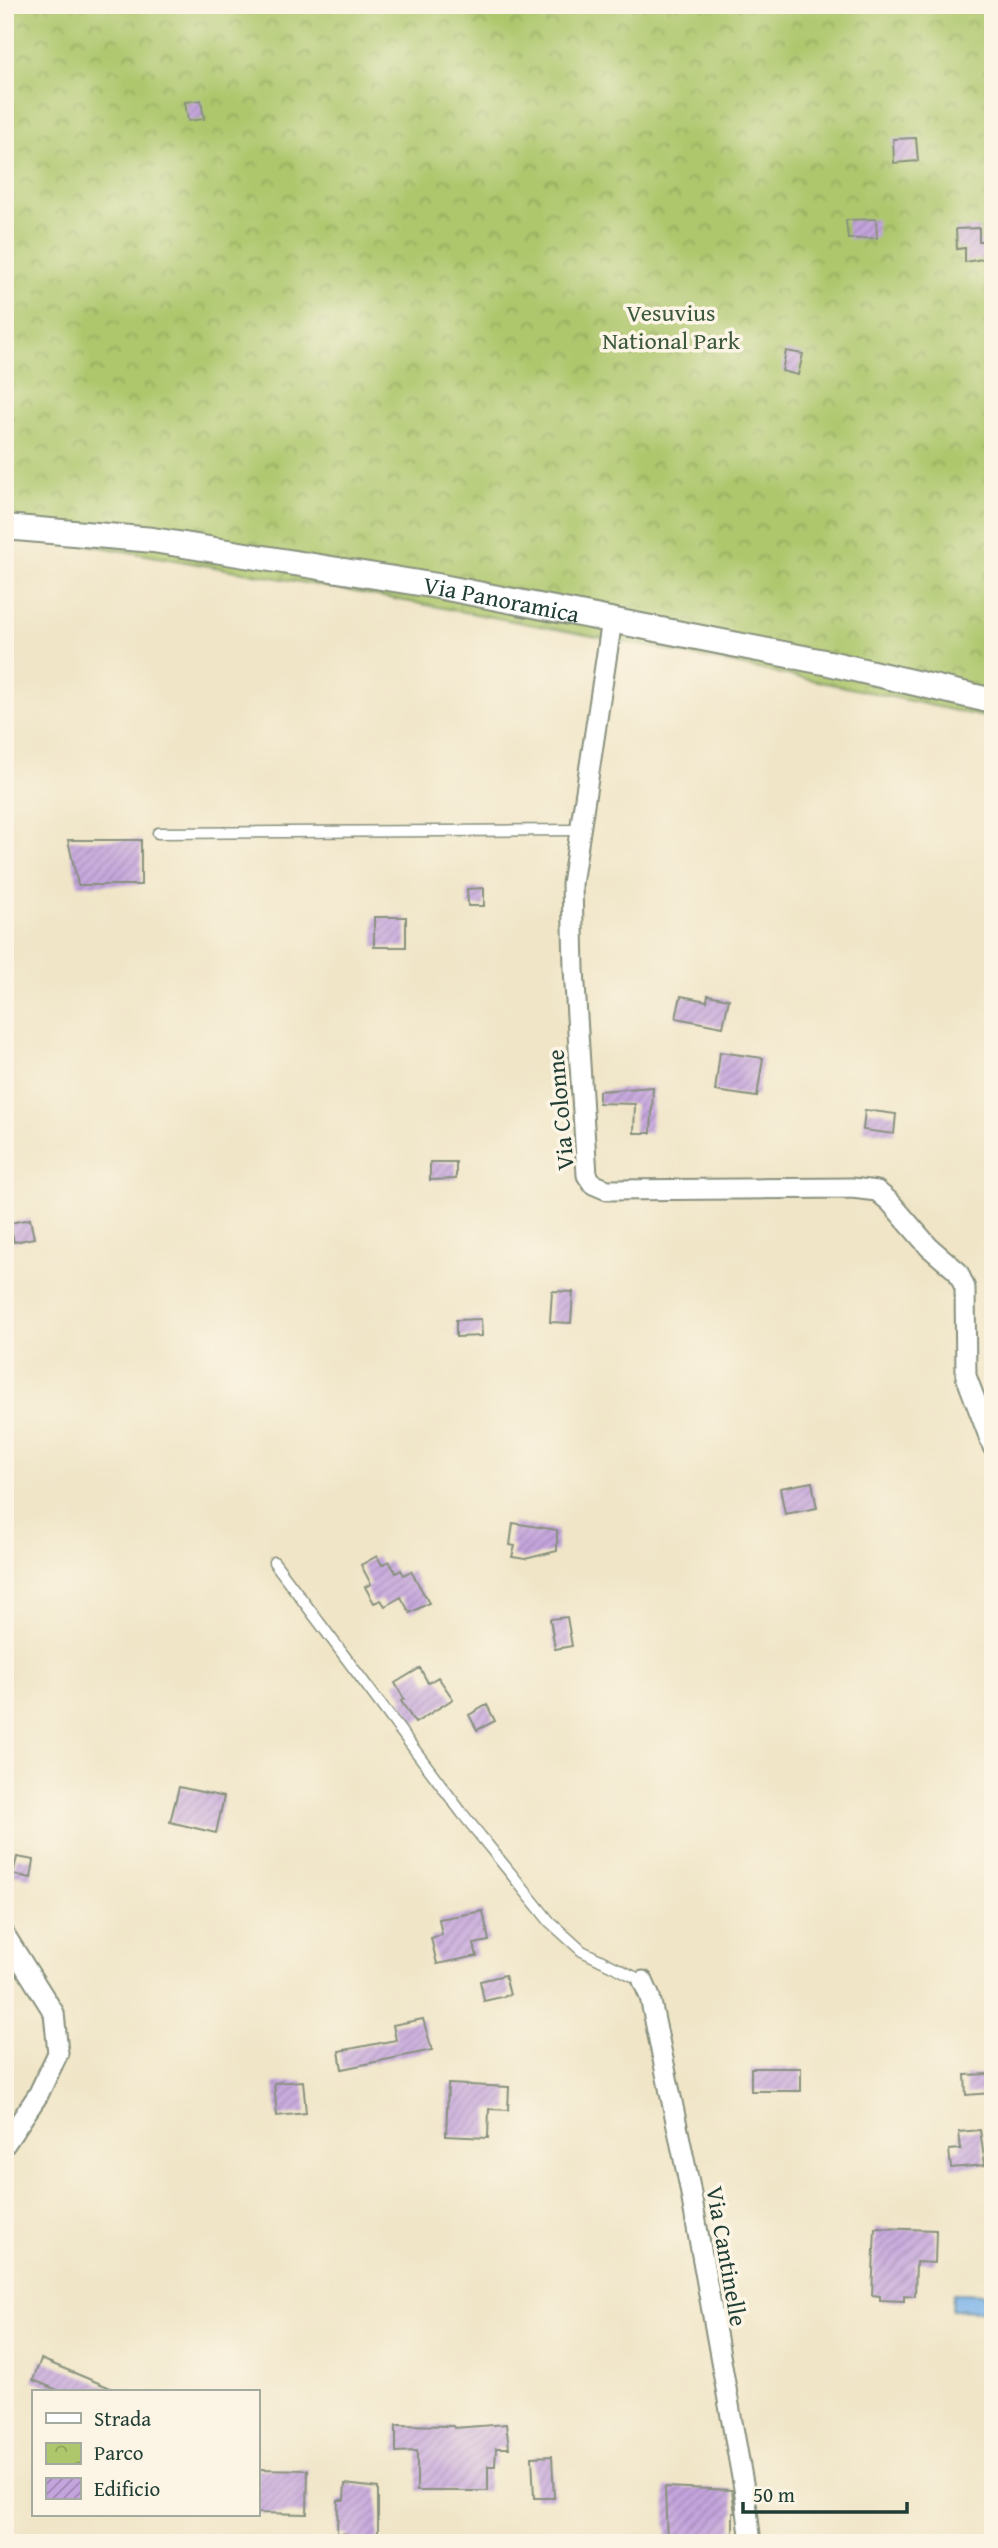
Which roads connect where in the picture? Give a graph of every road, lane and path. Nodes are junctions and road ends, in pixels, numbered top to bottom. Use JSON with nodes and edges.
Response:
{"nodes":[{"id":1,"x":5,"y":527,"type":"edge"},
{"id":2,"x":612,"y":620,"type":"junction"},
{"id":3,"x":993,"y":701,"type":"edge"},
{"id":4,"x":580,"y":830,"type":"junction"},
{"id":5,"x":158,"y":833,"type":"dead end"},
{"id":6,"x":993,"y":1447,"type":"edge"},
{"id":7,"x":274,"y":1562,"type":"dead end"},
{"id":8,"x":5,"y":1935,"type":"edge"},
{"id":9,"x":643,"y":1981,"type":"joint"},
{"id":10,"x":5,"y":2144,"type":"edge"},
{"id":11,"x":751,"y":2543,"type":"edge"}],
"edges":[{"from":1,"to":2,"type":"street","name":"Via Panoramica"},
{"from":2,"to":3,"type":"street","name":"Via Panoramica"},
{"from":2,"to":4,"type":"street","name":"Via Colonne"},
{"from":4,"to":5,"type":"lane"},
{"from":4,"to":6,"type":"street","name":"Via Colonne"},
{"from":7,"to":9,"type":"lane"},
{"from":8,"to":10,"type":"street"},
{"from":9,"to":11,"type":"street","name":"Via Cantinelle"}]}
